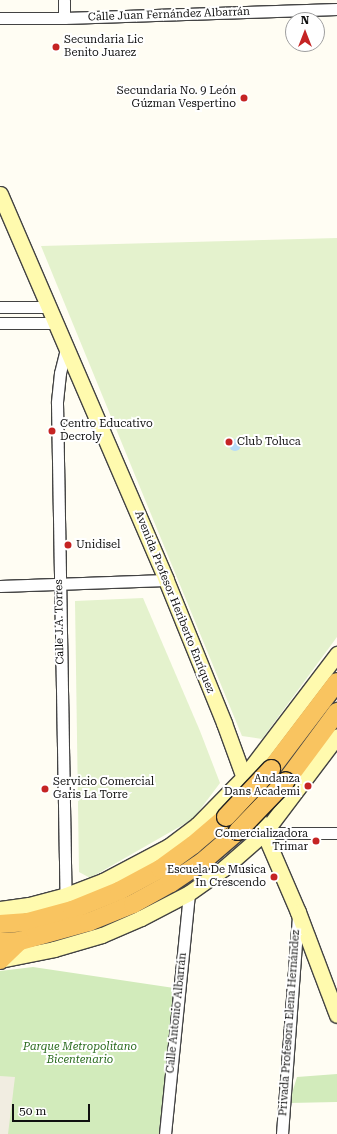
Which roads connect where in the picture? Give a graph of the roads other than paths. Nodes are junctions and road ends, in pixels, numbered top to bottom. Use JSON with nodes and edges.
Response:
{"nodes":[{"id":1,"x":64,"y":0,"type":"edge"},
{"id":2,"x":337,"y":9,"type":"edge"},
{"id":3,"x":0,"y":18,"type":"edge"},
{"id":4,"x":64,"y":18,"type":"junction"},
{"id":5,"x":0,"y":194,"type":"edge"},
{"id":6,"x":48,"y":307,"type":"junction"},
{"id":7,"x":0,"y":308,"type":"edge"},
{"id":8,"x":0,"y":323,"type":"edge"},
{"id":9,"x":55,"y":323,"type":"junction"},
{"id":10,"x":66,"y":349,"type":"junction"},
{"id":11,"x":166,"y":580,"type":"junction"},
{"id":12,"x":59,"y":584,"type":"junction"},
{"id":13,"x":0,"y":586,"type":"edge"},
{"id":14,"x":337,"y":654,"type":"edge"},
{"id":15,"x":337,"y":682,"type":"edge"},
{"id":16,"x":337,"y":712,"type":"edge"},
{"id":17,"x":337,"y":736,"type":"edge"},
{"id":18,"x":243,"y":778,"type":"junction"},
{"id":19,"x":264,"y":833,"type":"junction"},
{"id":20,"x":337,"y":833,"type":"edge"},
{"id":21,"x":189,"y":893,"type":"junction"},
{"id":22,"x":66,"y":896,"type":"junction"},
{"id":23,"x":0,"y":909,"type":"edge"},
{"id":24,"x":298,"y":912,"type":"junction"},
{"id":25,"x":0,"y":924,"type":"edge"},
{"id":26,"x":20,"y":941,"type":"junction"},
{"id":27,"x":0,"y":942,"type":"edge"},
{"id":28,"x":0,"y":960,"type":"edge"},
{"id":29,"x":337,"y":1014,"type":"edge"},
{"id":30,"x":165,"y":1134,"type":"edge"},
{"id":31,"x":282,"y":1134,"type":"edge"}],
"edges":[{"from":1,"to":4,"type":"street"},
{"from":2,"to":4,"type":"street","name":"Calle Juan Fernández Albarrán"},
{"from":3,"to":4,"type":"street","name":"Calle Juan Fernández Albarrán"},
{"from":5,"to":6,"type":"main road","name":"Avenida Profesor Heriberto Enríquez"},
{"from":6,"to":7,"type":"street"},
{"from":6,"to":9,"type":"main road","name":"Avenida Profesor Heriberto Enríquez"},
{"from":8,"to":9,"type":"street"},
{"from":9,"to":10,"type":"main road","name":"Avenida Profesor Heriberto Enríquez"},
{"from":10,"to":11,"type":"main road","name":"Avenida Profesor Heriberto Enríquez"},
{"from":10,"to":12,"type":"street","name":"Calle J.A. Torres"},
{"from":11,"to":12,"type":"street"},
{"from":11,"to":18,"type":"main road","name":"Avenida Profesor Heriberto Enríquez"},
{"from":12,"to":13,"type":"street"},
{"from":12,"to":22,"type":"street","name":"Calle J.A. Torres"},
{"from":14,"to":18,"type":"main road"},
{"from":15,"to":25,"type":"highway","bridge":true},
{"from":16,"to":26,"type":"highway","bridge":true},
{"from":17,"to":19,"type":"main road"},
{"from":18,"to":19,"type":"main road","name":"Avenida Profesor Heriberto Enríquez"},
{"from":18,"to":22,"type":"main road"},
{"from":19,"to":20,"type":"street"},
{"from":19,"to":21,"type":"main road"},
{"from":19,"to":24,"type":"main road","name":"Avenida Profesor Heriberto Enríquez"},
{"from":21,"to":28,"type":"main road"},
{"from":21,"to":30,"type":"street","name":"Calle Antonio Albarrán"},
{"from":22,"to":23,"type":"main road"},
{"from":24,"to":29,"type":"main road","name":"Avenida Profesor Heriberto Enríquez"},
{"from":24,"to":31,"type":"street","name":"Privada Profesora Elena Hernández"},
{"from":26,"to":27,"type":"highway"},
{"from":26,"to":28,"type":"highway"}]}
